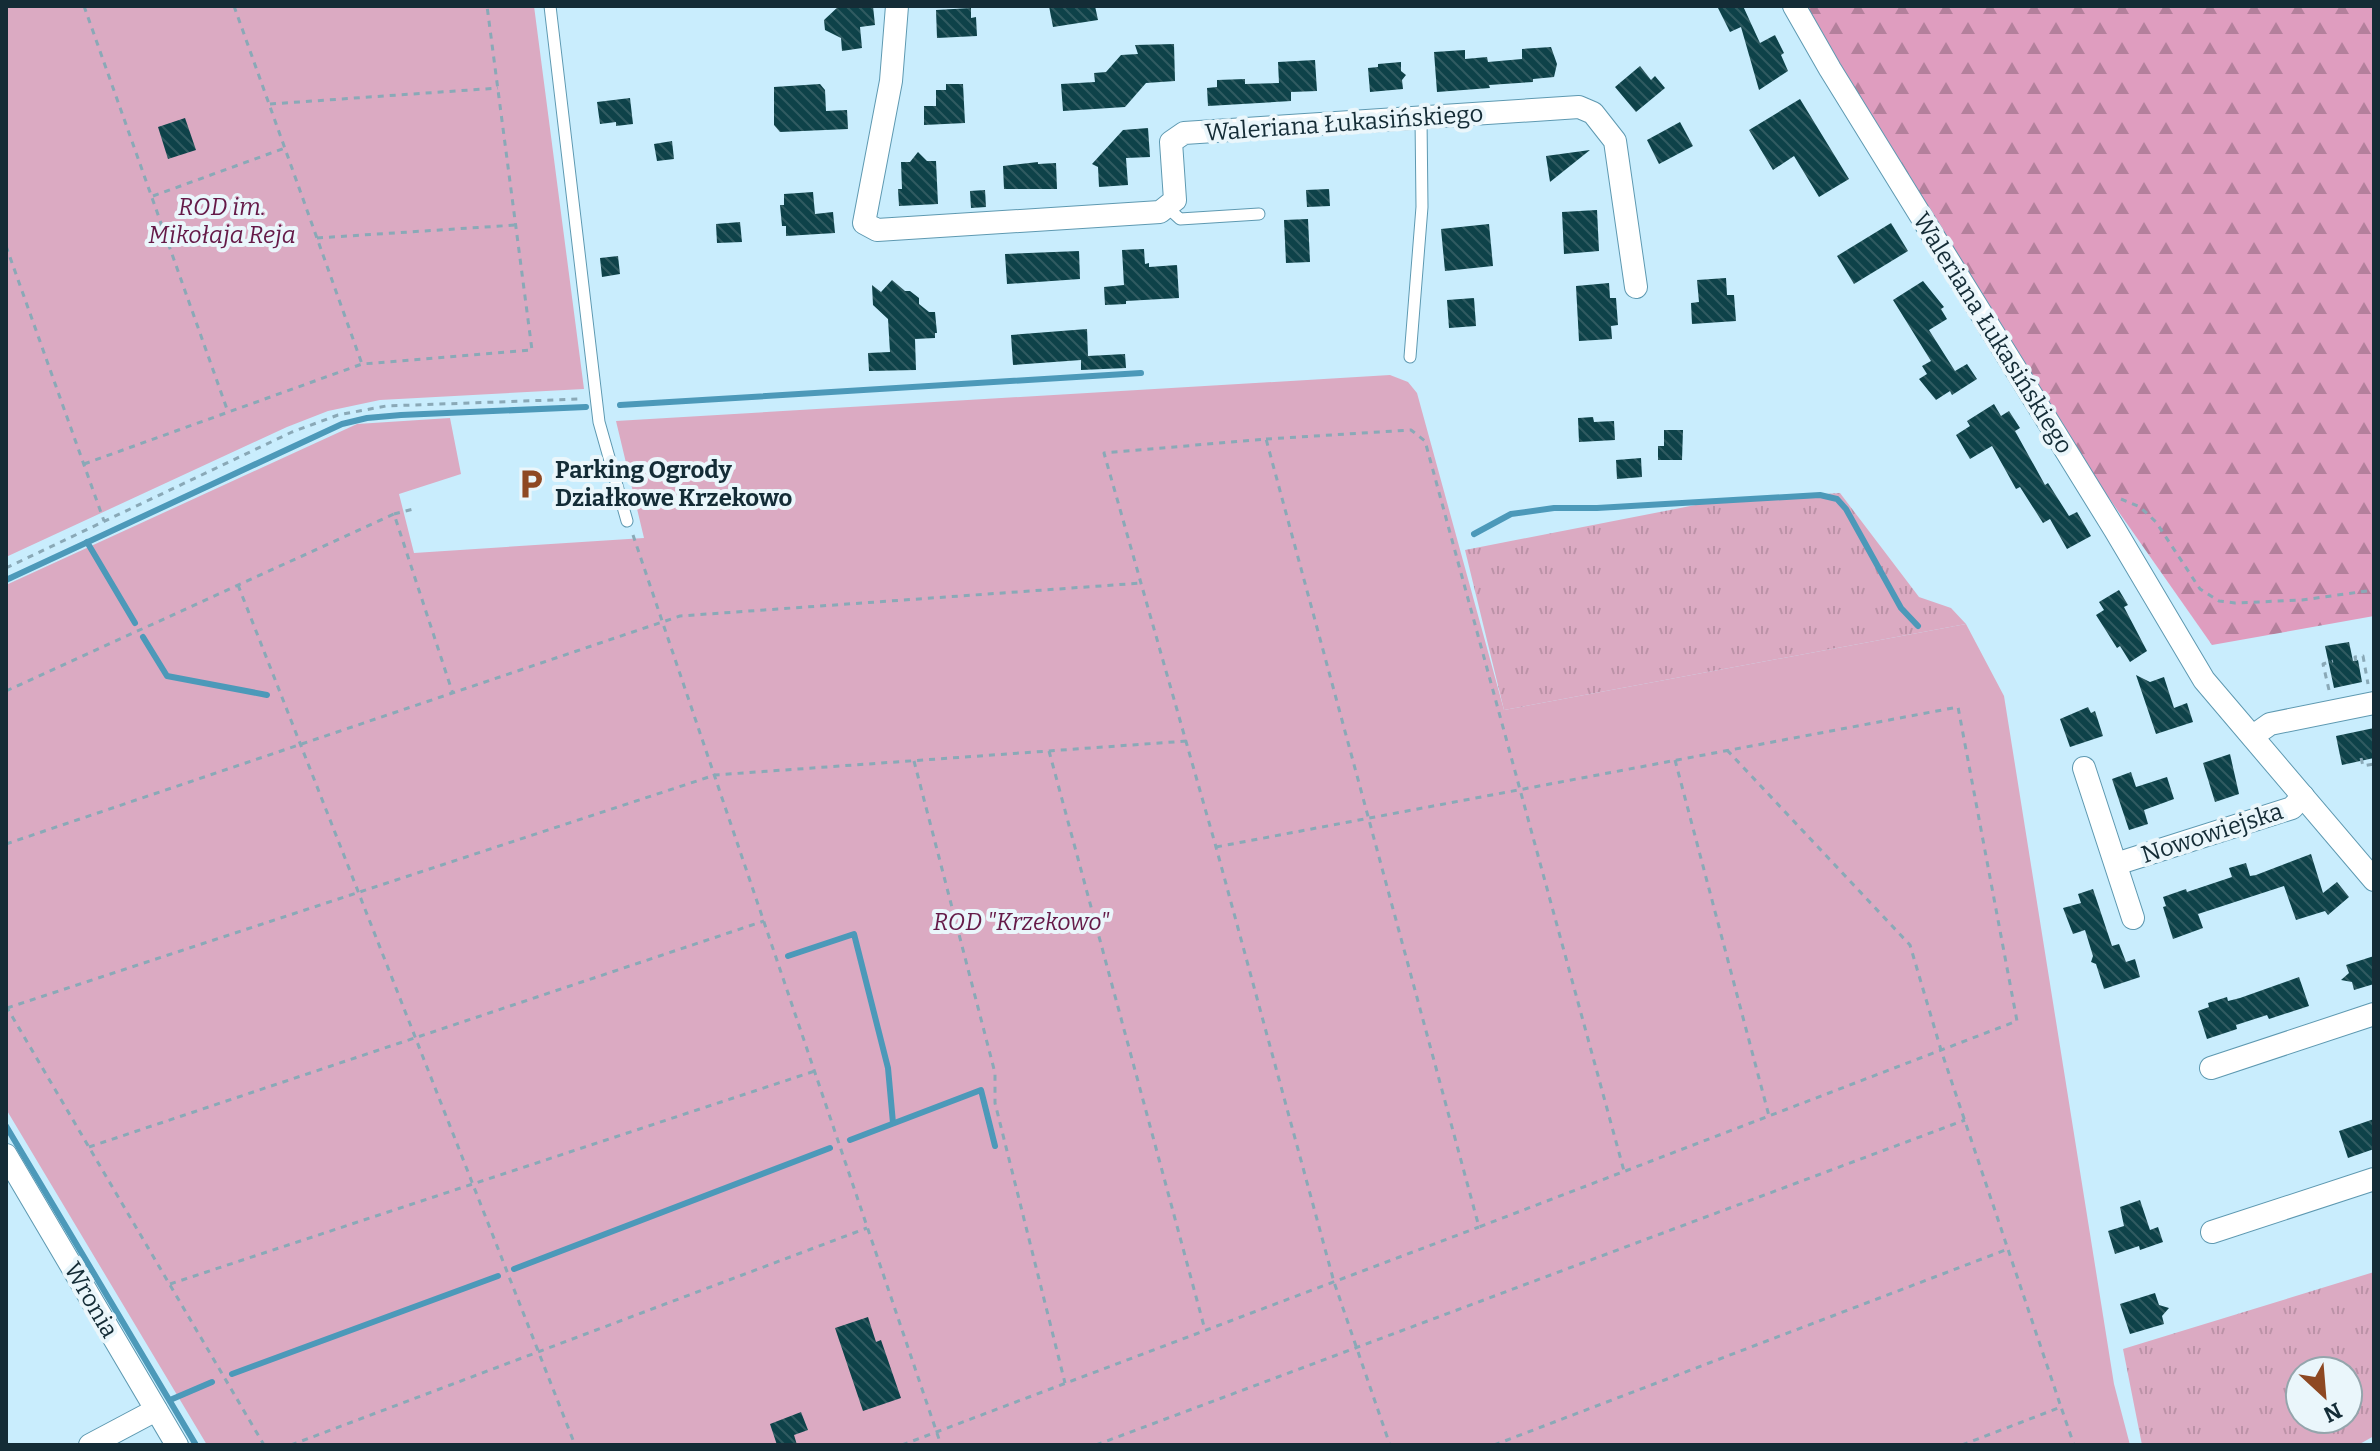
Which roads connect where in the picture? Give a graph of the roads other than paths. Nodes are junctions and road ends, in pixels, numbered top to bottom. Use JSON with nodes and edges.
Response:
{"nodes":[{"id":1,"x":550,"y":6,"type":"edge"},
{"id":2,"x":897,"y":6,"type":"edge"},
{"id":3,"x":1794,"y":6,"type":"edge"},
{"id":4,"x":1421,"y":118,"type":"junction"},
{"id":5,"x":1167,"y":207,"type":"junction"},
{"id":6,"x":1259,"y":214,"type":"dead end"},
{"id":7,"x":1636,"y":287,"type":"dead end"},
{"id":8,"x":1410,"y":357,"type":"dead end"},
{"id":9,"x":627,"y":521,"type":"road end"},
{"id":10,"x":2193,"y":660,"type":"joint"},
{"id":11,"x":2372,"y":699,"type":"edge"},
{"id":12,"x":2253,"y":736,"type":"junction"},
{"id":13,"x":2084,"y":768,"type":"dead end"},
{"id":14,"x":2303,"y":796,"type":"junction"},
{"id":15,"x":2116,"y":864,"type":"junction"},
{"id":16,"x":2374,"y":880,"type":"edge"},
{"id":17,"x":2133,"y":918,"type":"dead end"},
{"id":18,"x":2374,"y":1014,"type":"edge"},
{"id":19,"x":2211,"y":1068,"type":"dead end"},
{"id":20,"x":6,"y":1155,"type":"edge"},
{"id":21,"x":2374,"y":1179,"type":"edge"},
{"id":22,"x":2212,"y":1232,"type":"dead end"},
{"id":23,"x":156,"y":1410,"type":"junction"},
{"id":24,"x":90,"y":1445,"type":"edge"},
{"id":25,"x":177,"y":1445,"type":"edge"}],
"edges":[{"from":1,"to":9,"type":"lane"},
{"from":2,"to":5,"type":"street"},
{"from":3,"to":10,"type":"street","name":"Waleriana Łukasińskiego"},
{"from":4,"to":5,"type":"street","name":"Waleriana Łukasińskiego"},
{"from":4,"to":7,"type":"street","name":"Waleriana Łukasińskiego"},
{"from":4,"to":8,"type":"lane"},
{"from":5,"to":6,"type":"lane"},
{"from":10,"to":12,"type":"street","name":"Nowowiejska"},
{"from":11,"to":12,"type":"street"},
{"from":12,"to":14,"type":"street","name":"Nowowiejska"},
{"from":13,"to":15,"type":"street","name":"Nowowiejska"},
{"from":14,"to":15,"type":"street","name":"Nowowiejska"},
{"from":14,"to":16,"type":"street","name":"Nowowiejska"},
{"from":15,"to":17,"type":"street","name":"Nowowiejska"},
{"from":18,"to":19,"type":"street"},
{"from":20,"to":23,"type":"street","name":"Wronia"},
{"from":21,"to":22,"type":"street"},
{"from":23,"to":24,"type":"street"},
{"from":23,"to":25,"type":"street","name":"Wronia"}]}
